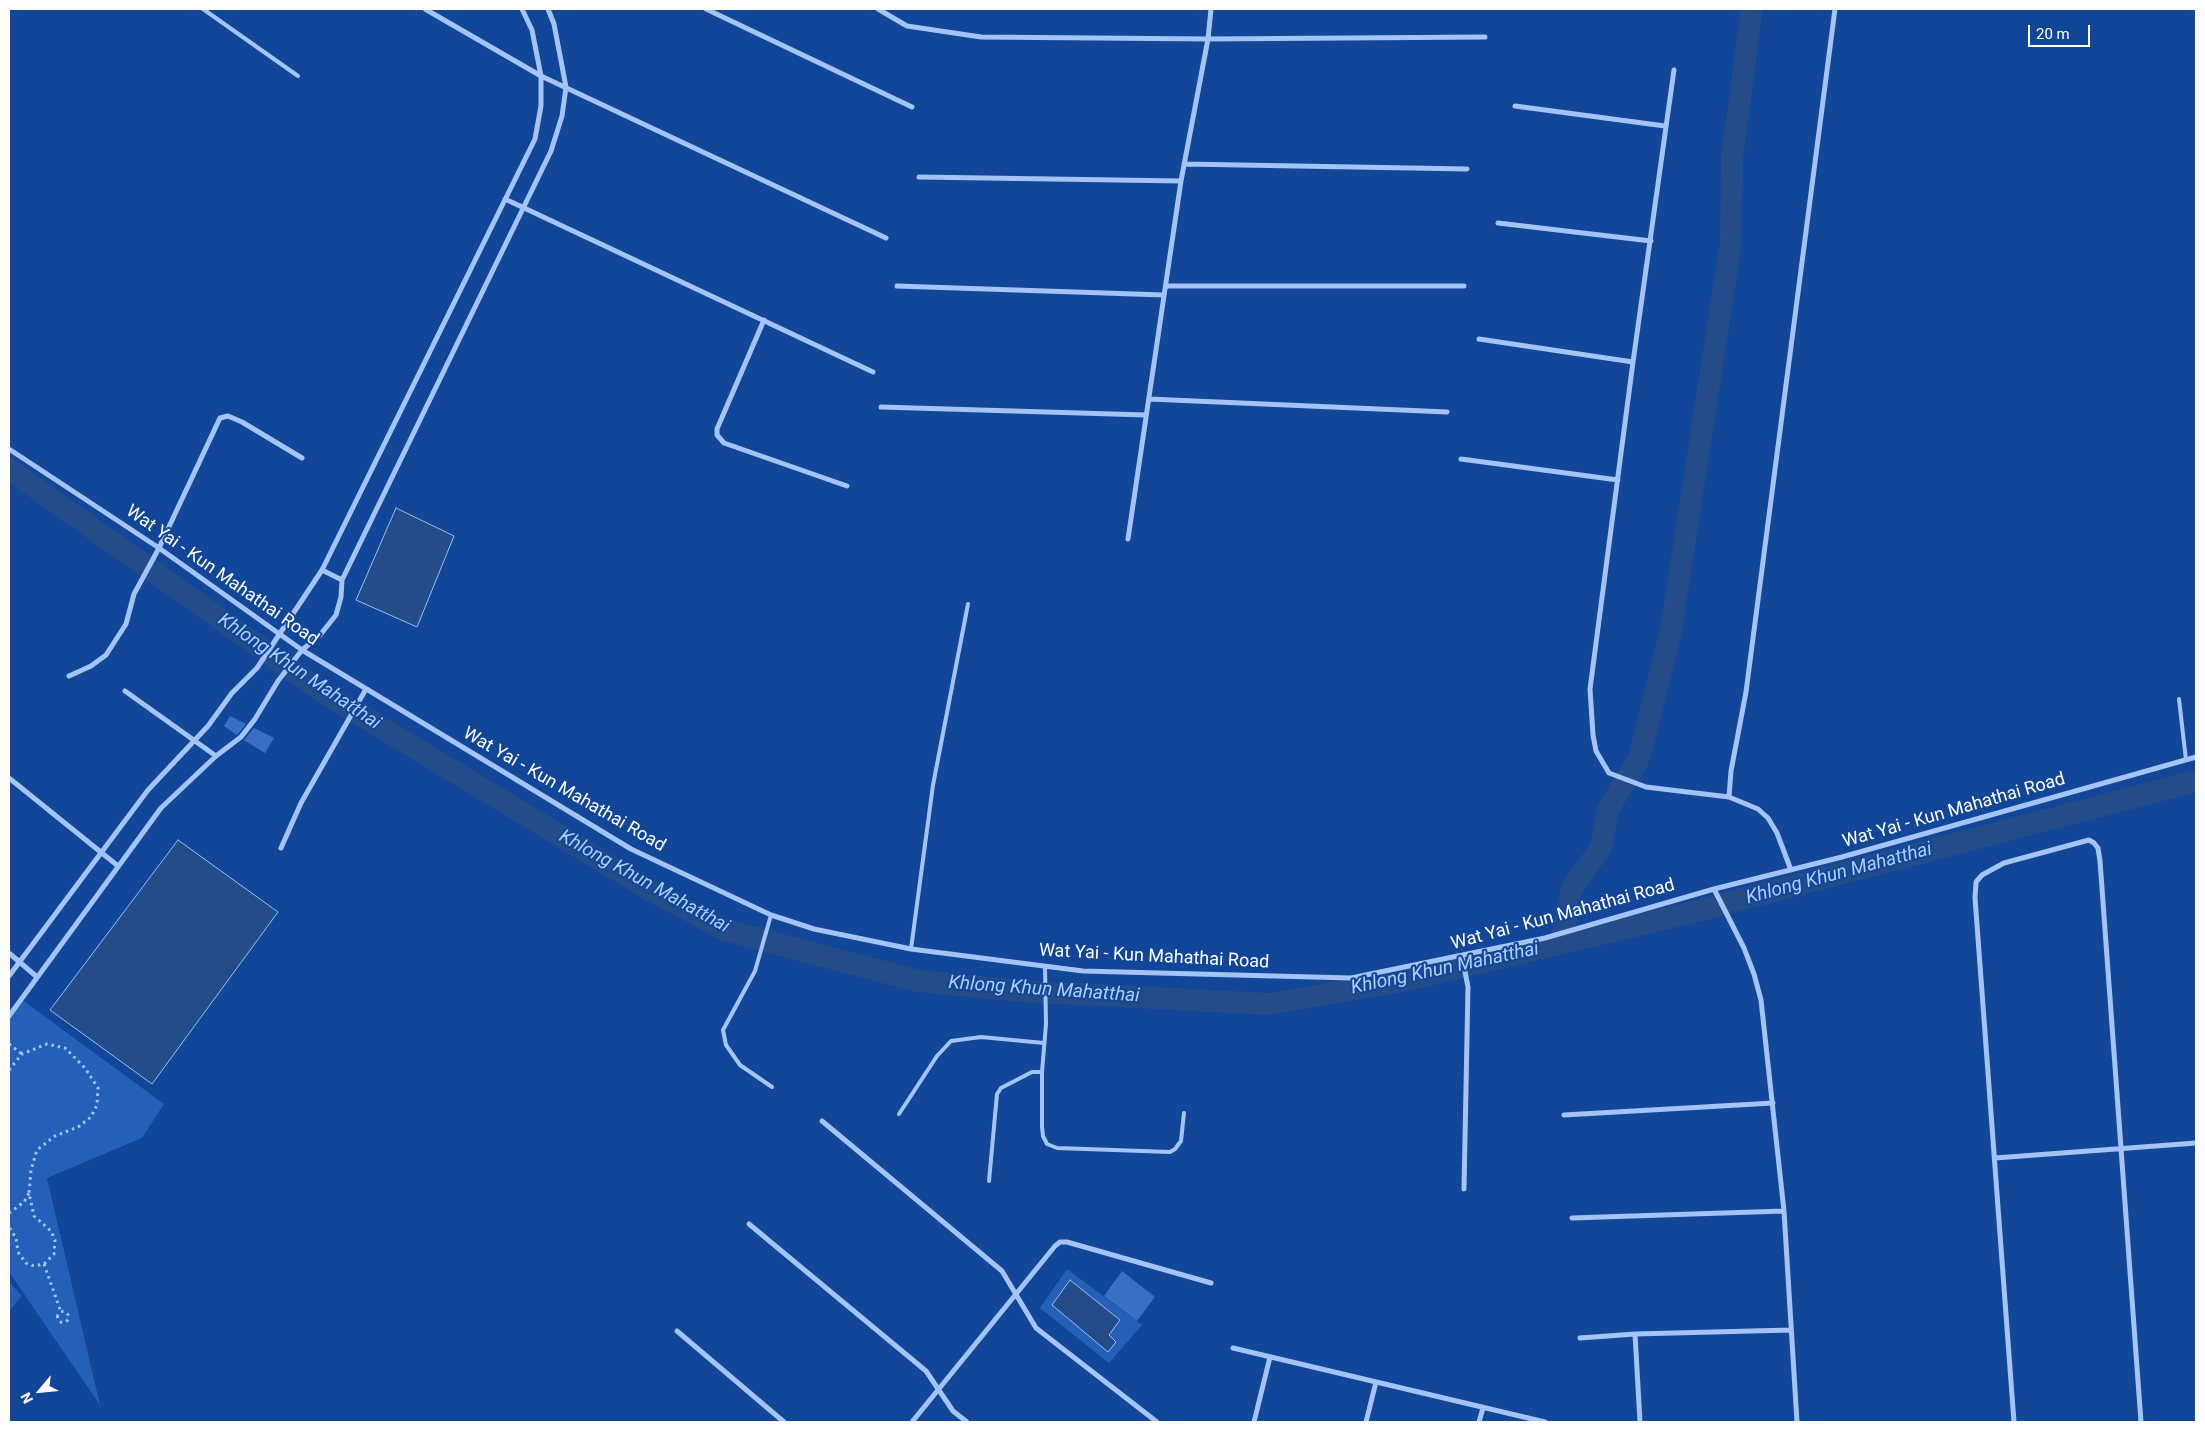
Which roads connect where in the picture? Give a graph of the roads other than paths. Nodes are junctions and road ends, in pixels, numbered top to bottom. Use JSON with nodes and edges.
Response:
{"nodes":[{"id":1,"x":203,"y":9,"type":"edge"},
{"id":2,"x":425,"y":9,"type":"edge"},
{"id":3,"x":522,"y":9,"type":"edge"},
{"id":4,"x":548,"y":9,"type":"edge"},
{"id":5,"x":706,"y":9,"type":"edge"},
{"id":6,"x":878,"y":9,"type":"edge"},
{"id":7,"x":1211,"y":9,"type":"edge"},
{"id":8,"x":1835,"y":9,"type":"edge"},
{"id":9,"x":1485,"y":37,"type":"dead end"},
{"id":10,"x":1208,"y":39,"type":"junction"},
{"id":11,"x":1674,"y":70,"type":"dead end"},
{"id":12,"x":298,"y":76,"type":"dead end"},
{"id":13,"x":541,"y":76,"type":"junction"},
{"id":14,"x":566,"y":87,"type":"junction"},
{"id":15,"x":1515,"y":106,"type":"dead end"},
{"id":16,"x":912,"y":107,"type":"dead end"},
{"id":17,"x":1665,"y":126,"type":"junction"},
{"id":18,"x":1184,"y":164,"type":"junction"},
{"id":19,"x":1467,"y":169,"type":"dead end"},
{"id":20,"x":919,"y":177,"type":"dead end"},
{"id":21,"x":1181,"y":182,"type":"junction"},
{"id":22,"x":505,"y":199,"type":"junction"},
{"id":23,"x":524,"y":207,"type":"junction"},
{"id":24,"x":1498,"y":223,"type":"dead end"},
{"id":25,"x":886,"y":238,"type":"dead end"},
{"id":26,"x":1651,"y":240,"type":"junction"},
{"id":27,"x":897,"y":286,"type":"dead end"},
{"id":28,"x":1166,"y":286,"type":"junction"},
{"id":29,"x":1464,"y":286,"type":"dead end"},
{"id":30,"x":1164,"y":296,"type":"junction"},
{"id":31,"x":764,"y":320,"type":"junction"},
{"id":32,"x":1479,"y":339,"type":"dead end"},
{"id":33,"x":1633,"y":362,"type":"junction"},
{"id":34,"x":873,"y":372,"type":"dead end"},
{"id":35,"x":1149,"y":399,"type":"junction"},
{"id":36,"x":881,"y":407,"type":"dead end"},
{"id":37,"x":1446,"y":412,"type":"dead end"},
{"id":38,"x":1146,"y":414,"type":"junction"},
{"id":39,"x":9,"y":449,"type":"edge"},
{"id":40,"x":302,"y":458,"type":"dead end"},
{"id":41,"x":1461,"y":460,"type":"dead end"},
{"id":42,"x":1618,"y":480,"type":"junction"},
{"id":43,"x":846,"y":486,"type":"dead end"},
{"id":44,"x":1128,"y":539,"type":"dead end"},
{"id":45,"x":159,"y":548,"type":"junction"},
{"id":46,"x":322,"y":570,"type":"junction"},
{"id":47,"x":342,"y":580,"type":"junction"},
{"id":48,"x":968,"y":604,"type":"dead end"},
{"id":49,"x":280,"y":634,"type":"junction"},
{"id":50,"x":302,"y":650,"type":"junction"},
{"id":51,"x":69,"y":676,"type":"dead end"},
{"id":52,"x":366,"y":689,"type":"junction"},
{"id":53,"x":125,"y":691,"type":"dead end"},
{"id":54,"x":2179,"y":699,"type":"dead end"},
{"id":55,"x":195,"y":741,"type":"junction"},
{"id":56,"x":216,"y":756,"type":"junction"},
{"id":57,"x":2196,"y":757,"type":"edge"},
{"id":58,"x":2186,"y":760,"type":"junction"},
{"id":59,"x":9,"y":778,"type":"edge"},
{"id":60,"x":1729,"y":797,"type":"junction"},
{"id":61,"x":281,"y":848,"type":"dead end"},
{"id":62,"x":101,"y":853,"type":"junction"},
{"id":63,"x":118,"y":866,"type":"junction"},
{"id":64,"x":1791,"y":870,"type":"junction"},
{"id":65,"x":1714,"y":889,"type":"junction"},
{"id":66,"x":771,"y":915,"type":"junction"},
{"id":67,"x":911,"y":949,"type":"junction"},
{"id":68,"x":9,"y":953,"type":"edge"},
{"id":69,"x":1462,"y":956,"type":"junction"},
{"id":70,"x":20,"y":962,"type":"junction"},
{"id":71,"x":1044,"y":967,"type":"junction"},
{"id":72,"x":9,"y":976,"type":"edge"},
{"id":73,"x":37,"y":977,"type":"junction"},
{"id":74,"x":9,"y":1016,"type":"edge"},
{"id":75,"x":1044,"y":1043,"type":"junction"},
{"id":76,"x":1042,"y":1072,"type":"junction"},
{"id":77,"x":772,"y":1087,"type":"dead end"},
{"id":78,"x":1773,"y":1103,"type":"junction"},
{"id":79,"x":1184,"y":1113,"type":"dead end"},
{"id":80,"x":899,"y":1114,"type":"dead end"},
{"id":81,"x":1564,"y":1115,"type":"dead end"},
{"id":82,"x":822,"y":1121,"type":"dead end"},
{"id":83,"x":2196,"y":1142,"type":"edge"},
{"id":84,"x":2121,"y":1148,"type":"junction"},
{"id":85,"x":1995,"y":1158,"type":"junction"},
{"id":86,"x":989,"y":1181,"type":"dead end"},
{"id":87,"x":1464,"y":1189,"type":"dead end"},
{"id":88,"x":1784,"y":1211,"type":"junction"},
{"id":89,"x":1572,"y":1218,"type":"dead end"},
{"id":90,"x":749,"y":1224,"type":"dead end"},
{"id":91,"x":1212,"y":1283,"type":"dead end"},
{"id":92,"x":1016,"y":1294,"type":"junction"},
{"id":93,"x":1791,"y":1330,"type":"junction"},
{"id":94,"x":677,"y":1331,"type":"dead end"},
{"id":95,"x":1635,"y":1334,"type":"junction"},
{"id":96,"x":1580,"y":1338,"type":"dead end"},
{"id":97,"x":1233,"y":1348,"type":"dead end"},
{"id":98,"x":1270,"y":1356,"type":"junction"},
{"id":99,"x":1376,"y":1382,"type":"junction"},
{"id":100,"x":938,"y":1390,"type":"junction"},
{"id":101,"x":1483,"y":1408,"type":"junction"},
{"id":102,"x":784,"y":1422,"type":"edge"},
{"id":103,"x":912,"y":1422,"type":"edge"},
{"id":104,"x":967,"y":1422,"type":"edge"},
{"id":105,"x":1157,"y":1422,"type":"edge"},
{"id":106,"x":1254,"y":1422,"type":"edge"},
{"id":107,"x":1366,"y":1422,"type":"edge"},
{"id":108,"x":1479,"y":1422,"type":"edge"},
{"id":109,"x":1545,"y":1422,"type":"edge"},
{"id":110,"x":1640,"y":1422,"type":"edge"},
{"id":111,"x":1797,"y":1422,"type":"edge"},
{"id":112,"x":2014,"y":1422,"type":"edge"},
{"id":113,"x":2142,"y":1422,"type":"edge"}],
"edges":[{"from":1,"to":12,"type":"lane"},
{"from":2,"to":13,"type":"street"},
{"from":3,"to":13,"type":"street"},
{"from":4,"to":14,"type":"street"},
{"from":5,"to":16,"type":"street"},
{"from":6,"to":10,"type":"street"},
{"from":7,"to":10,"type":"street"},
{"from":8,"to":60,"type":"street"},
{"from":9,"to":10,"type":"street"},
{"from":10,"to":18,"type":"street"},
{"from":11,"to":17,"type":"street"},
{"from":13,"to":14,"type":"street"},
{"from":13,"to":22,"type":"street"},
{"from":14,"to":23,"type":"street"},
{"from":14,"to":25,"type":"street"},
{"from":15,"to":17,"type":"street"},
{"from":17,"to":26,"type":"street"},
{"from":18,"to":19,"type":"street"},
{"from":18,"to":21,"type":"street"},
{"from":20,"to":21,"type":"street"},
{"from":21,"to":28,"type":"street"},
{"from":22,"to":23,"type":"street"},
{"from":22,"to":46,"type":"street"},
{"from":23,"to":31,"type":"street"},
{"from":23,"to":47,"type":"street"},
{"from":24,"to":26,"type":"street"},
{"from":26,"to":33,"type":"street"},
{"from":27,"to":30,"type":"street"},
{"from":28,"to":29,"type":"street"},
{"from":28,"to":30,"type":"street"},
{"from":30,"to":35,"type":"street"},
{"from":31,"to":34,"type":"street"},
{"from":31,"to":43,"type":"street"},
{"from":32,"to":33,"type":"street"},
{"from":33,"to":42,"type":"street"},
{"from":35,"to":37,"type":"street"},
{"from":35,"to":38,"type":"street"},
{"from":36,"to":38,"type":"street"},
{"from":38,"to":44,"type":"street"},
{"from":39,"to":45,"type":"street","name":"Wat Yai - Kun Mahathai Road"},
{"from":40,"to":45,"type":"street"},
{"from":41,"to":42,"type":"street"},
{"from":42,"to":60,"type":"street"},
{"from":45,"to":49,"type":"street","name":"Wat Yai - Kun Mahathai Road"},
{"from":45,"to":51,"type":"street"},
{"from":46,"to":47,"type":"street"},
{"from":46,"to":49,"type":"street"},
{"from":47,"to":50,"type":"street"},
{"from":48,"to":67,"type":"lane"},
{"from":49,"to":50,"type":"street","name":"Wat Yai - Kun Mahathai Road"},
{"from":49,"to":55,"type":"street"},
{"from":50,"to":52,"type":"street","name":"Wat Yai - Kun Mahathai Road"},
{"from":50,"to":56,"type":"street"},
{"from":52,"to":61,"type":"street"},
{"from":52,"to":66,"type":"street","name":"Wat Yai - Kun Mahathai Road"},
{"from":53,"to":55,"type":"street"},
{"from":54,"to":58,"type":"lane"},
{"from":55,"to":56,"type":"street"},
{"from":55,"to":62,"type":"street"},
{"from":56,"to":63,"type":"street"},
{"from":57,"to":58,"type":"street","name":"Wat Yai - Kun Mahathai Road"},
{"from":58,"to":64,"type":"street","name":"Wat Yai - Kun Mahathai Road"},
{"from":59,"to":62,"type":"street"},
{"from":60,"to":64,"type":"street"},
{"from":62,"to":63,"type":"street"},
{"from":62,"to":70,"type":"street"},
{"from":63,"to":73,"type":"street"},
{"from":64,"to":65,"type":"street","name":"Wat Yai - Kun Mahathai Road"},
{"from":65,"to":69,"type":"street","name":"Wat Yai - Kun Mahathai Road"},
{"from":65,"to":78,"type":"street"},
{"from":66,"to":67,"type":"street","name":"Wat Yai - Kun Mahathai Road"},
{"from":66,"to":77,"type":"lane"},
{"from":67,"to":71,"type":"street","name":"Wat Yai - Kun Mahathai Road"},
{"from":68,"to":70,"type":"street"},
{"from":69,"to":71,"type":"street","name":"Wat Yai - Kun Mahathai Road"},
{"from":69,"to":87,"type":"street"},
{"from":70,"to":72,"type":"street"},
{"from":70,"to":73,"type":"street"},
{"from":71,"to":75,"type":"lane"},
{"from":73,"to":74,"type":"street"},
{"from":75,"to":76,"type":"lane"},
{"from":75,"to":80,"type":"lane"},
{"from":76,"to":79,"type":"lane"},
{"from":76,"to":86,"type":"lane"},
{"from":78,"to":81,"type":"street"},
{"from":78,"to":88,"type":"street"},
{"from":82,"to":92,"type":"street"},
{"from":83,"to":84,"type":"street"},
{"from":84,"to":85,"type":"street"},
{"from":84,"to":85,"type":"street"},
{"from":84,"to":113,"type":"street"},
{"from":85,"to":112,"type":"street"},
{"from":88,"to":89,"type":"street"},
{"from":88,"to":93,"type":"street"},
{"from":90,"to":100,"type":"street"},
{"from":91,"to":92,"type":"street"},
{"from":92,"to":100,"type":"street"},
{"from":92,"to":105,"type":"street"},
{"from":93,"to":95,"type":"street"},
{"from":93,"to":111,"type":"street"},
{"from":94,"to":102,"type":"street"},
{"from":95,"to":96,"type":"street"},
{"from":95,"to":110,"type":"street"},
{"from":97,"to":98,"type":"street"},
{"from":98,"to":99,"type":"street"},
{"from":98,"to":106,"type":"street"},
{"from":99,"to":101,"type":"street"},
{"from":99,"to":107,"type":"street"},
{"from":100,"to":103,"type":"street"},
{"from":100,"to":104,"type":"street"},
{"from":101,"to":108,"type":"street"},
{"from":101,"to":109,"type":"street"}]}
